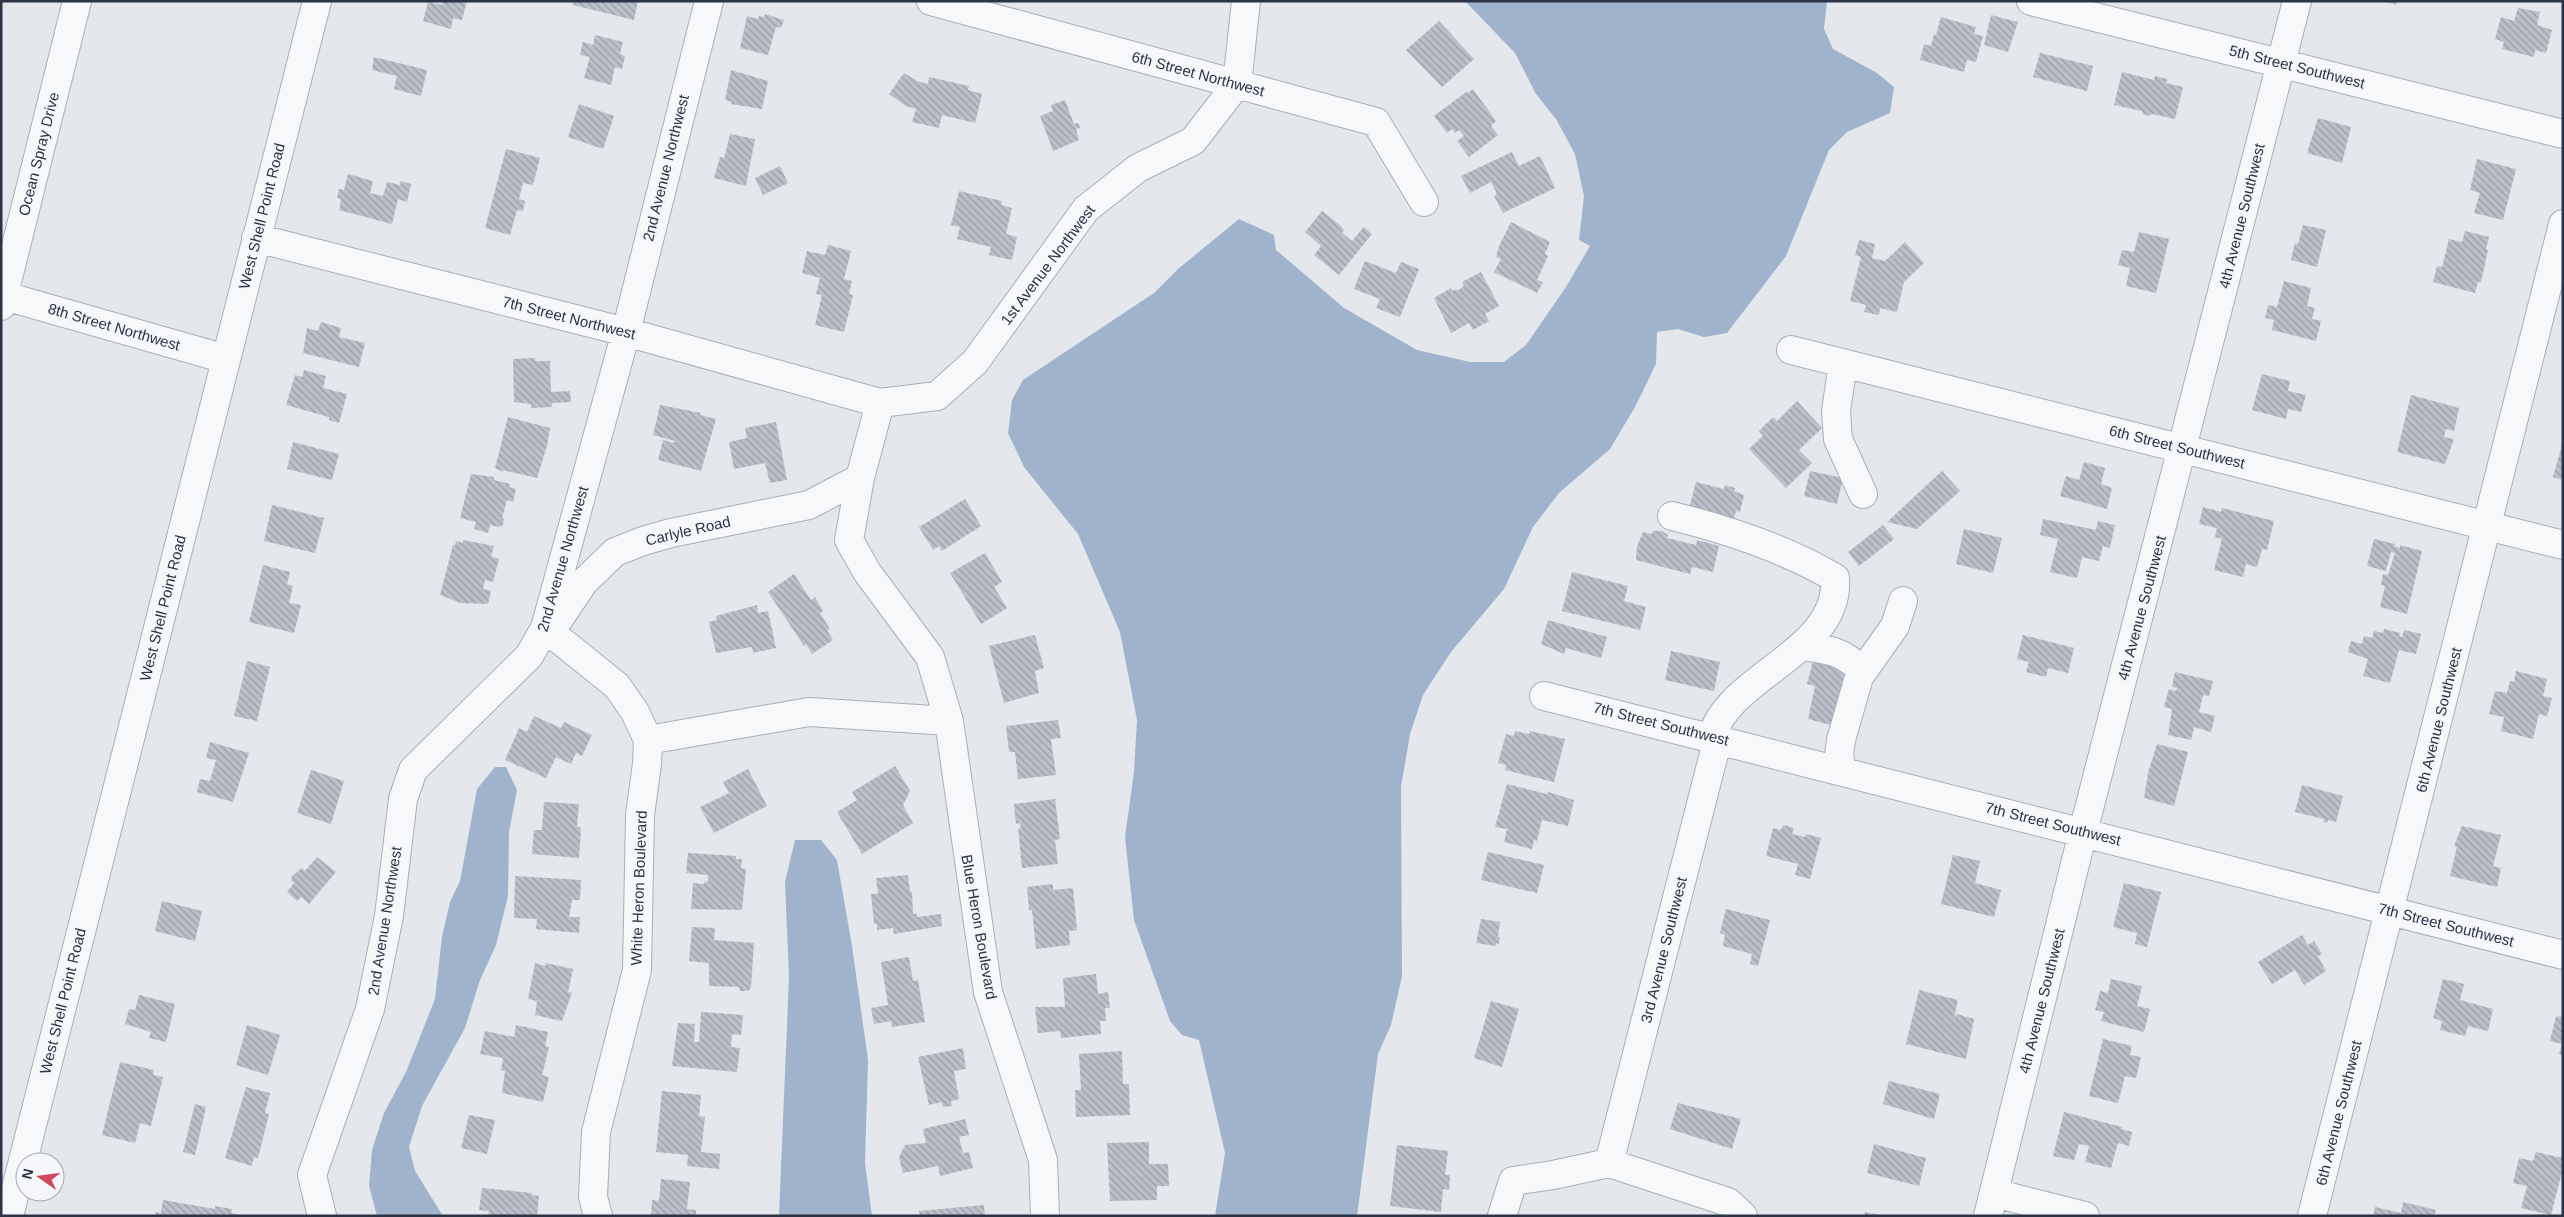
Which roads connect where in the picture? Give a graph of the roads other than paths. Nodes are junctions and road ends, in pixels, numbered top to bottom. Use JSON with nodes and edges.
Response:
{"nodes":[{"id":1,"x":77,"y":1,"type":"edge"},
{"id":2,"x":317,"y":1,"type":"edge"},
{"id":3,"x":709,"y":1,"type":"edge"},
{"id":4,"x":931,"y":1,"type":"edge"},
{"id":5,"x":1246,"y":1,"type":"edge"},
{"id":6,"x":2031,"y":1,"type":"edge"},
{"id":7,"x":2297,"y":1,"type":"edge"},
{"id":8,"x":2281,"y":63,"type":"junction"},
{"id":9,"x":1237,"y":84,"type":"junction"},
{"id":10,"x":2563,"y":134,"type":"edge"},
{"id":11,"x":1424,"y":202,"type":"dead end"},
{"id":12,"x":2563,"y":224,"type":"edge"},
{"id":13,"x":256,"y":238,"type":"junction"},
{"id":14,"x":2,"y":299,"type":"edge"},
{"id":15,"x":626,"y":332,"type":"junction"},
{"id":16,"x":1791,"y":350,"type":"dead end"},
{"id":17,"x":226,"y":359,"type":"junction"},
{"id":18,"x":1843,"y":363,"type":"junction"},
{"id":19,"x":880,"y":403,"type":"junction"},
{"id":20,"x":2183,"y":448,"type":"junction"},
{"id":21,"x":860,"y":478,"type":"junction"},
{"id":22,"x":1863,"y":494,"type":"dead end"},
{"id":23,"x":1672,"y":516,"type":"dead end"},
{"id":24,"x":2488,"y":525,"type":"junction"},
{"id":25,"x":2563,"y":545,"type":"edge"},
{"id":26,"x":1903,"y":601,"type":"dead end"},
{"id":27,"x":545,"y":628,"type":"junction"},
{"id":28,"x":1802,"y":646,"type":"junction"},
{"id":29,"x":1863,"y":671,"type":"junction"},
{"id":30,"x":1544,"y":696,"type":"dead end"},
{"id":31,"x":948,"y":721,"type":"junction"},
{"id":32,"x":1715,"y":738,"type":"junction"},
{"id":33,"x":648,"y":740,"type":"junction"},
{"id":34,"x":1842,"y":770,"type":"junction"},
{"id":35,"x":2083,"y":832,"type":"junction"},
{"id":36,"x":2390,"y":911,"type":"junction"},
{"id":37,"x":2563,"y":955,"type":"edge"},
{"id":38,"x":1609,"y":1163,"type":"junction"},
{"id":39,"x":1991,"y":1204,"type":"edge"},
{"id":40,"x":9,"y":1216,"type":"edge"},
{"id":41,"x":322,"y":1216,"type":"edge"},
{"id":42,"x":598,"y":1216,"type":"edge"},
{"id":43,"x":1045,"y":1216,"type":"edge"},
{"id":44,"x":1502,"y":1216,"type":"edge"},
{"id":45,"x":1743,"y":1216,"type":"edge"},
{"id":46,"x":2085,"y":1216,"type":"edge"},
{"id":47,"x":2312,"y":1216,"type":"edge"}],
"edges":[{"from":1,"to":14,"type":"street","name":"Ocean Spray Drive"},
{"from":2,"to":13,"type":"street","name":"West Shell Point Road"},
{"from":3,"to":15,"type":"street","name":"2nd Avenue Northwest"},
{"from":4,"to":9,"type":"street","name":"6th Street Northwest"},
{"from":5,"to":9,"type":"street"},
{"from":6,"to":8,"type":"street","name":"5th Street Southwest"},
{"from":7,"to":8,"type":"street","name":"4th Avenue Southwest"},
{"from":8,"to":10,"type":"street","name":"5th Street Southwest"},
{"from":8,"to":20,"type":"street","name":"4th Avenue Southwest"},
{"from":9,"to":11,"type":"street","name":"6th Street Northwest"},
{"from":9,"to":19,"type":"street","name":"1st Avenue Northwest"},
{"from":12,"to":24,"type":"street","name":"6th Avenue Southwest"},
{"from":13,"to":15,"type":"street","name":"7th Street Northwest"},
{"from":13,"to":17,"type":"street","name":"West Shell Point Road"},
{"from":14,"to":17,"type":"street","name":"8th Street Northwest"},
{"from":15,"to":19,"type":"street","name":"7th Street Northwest"},
{"from":15,"to":27,"type":"street","name":"2nd Avenue Northwest"},
{"from":16,"to":18,"type":"street","name":"6th Street Southwest"},
{"from":17,"to":40,"type":"street","name":"West Shell Point Road"},
{"from":18,"to":20,"type":"street","name":"6th Street Southwest"},
{"from":18,"to":22,"type":"street"},
{"from":19,"to":21,"type":"street","name":"Blue Heron Boulevard"},
{"from":20,"to":24,"type":"street","name":"6th Street Southwest"},
{"from":20,"to":35,"type":"street","name":"4th Avenue Southwest"},
{"from":21,"to":27,"type":"street","name":"Carlyle Road"},
{"from":21,"to":31,"type":"street","name":"Blue Heron Boulevard"},
{"from":23,"to":28,"type":"street","name":"3rd Avenue Southwest"},
{"from":24,"to":25,"type":"street","name":"6th Street Southwest"},
{"from":24,"to":36,"type":"street","name":"6th Avenue Southwest"},
{"from":26,"to":29,"type":"street"},
{"from":27,"to":33,"type":"street","name":"White Heron Boulevard"},
{"from":27,"to":41,"type":"street","name":"2nd Avenue Northwest"},
{"from":28,"to":29,"type":"street"},
{"from":28,"to":32,"type":"street","name":"3rd Avenue Southwest"},
{"from":29,"to":34,"type":"street"},
{"from":30,"to":32,"type":"street","name":"7th Street Southwest"},
{"from":31,"to":33,"type":"street"},
{"from":31,"to":43,"type":"street","name":"Blue Heron Boulevard"},
{"from":32,"to":34,"type":"street","name":"7th Street Southwest"},
{"from":32,"to":38,"type":"street","name":"3rd Avenue Southwest"},
{"from":33,"to":42,"type":"street","name":"White Heron Boulevard"},
{"from":34,"to":35,"type":"street","name":"7th Street Southwest"},
{"from":35,"to":36,"type":"street","name":"7th Street Southwest"},
{"from":35,"to":39,"type":"street","name":"4th Avenue Southwest"},
{"from":36,"to":37,"type":"street","name":"7th Street Southwest"},
{"from":36,"to":47,"type":"street","name":"6th Avenue Southwest"},
{"from":38,"to":44,"type":"street"},
{"from":38,"to":45,"type":"street"},
{"from":39,"to":46,"type":"street"}]}
